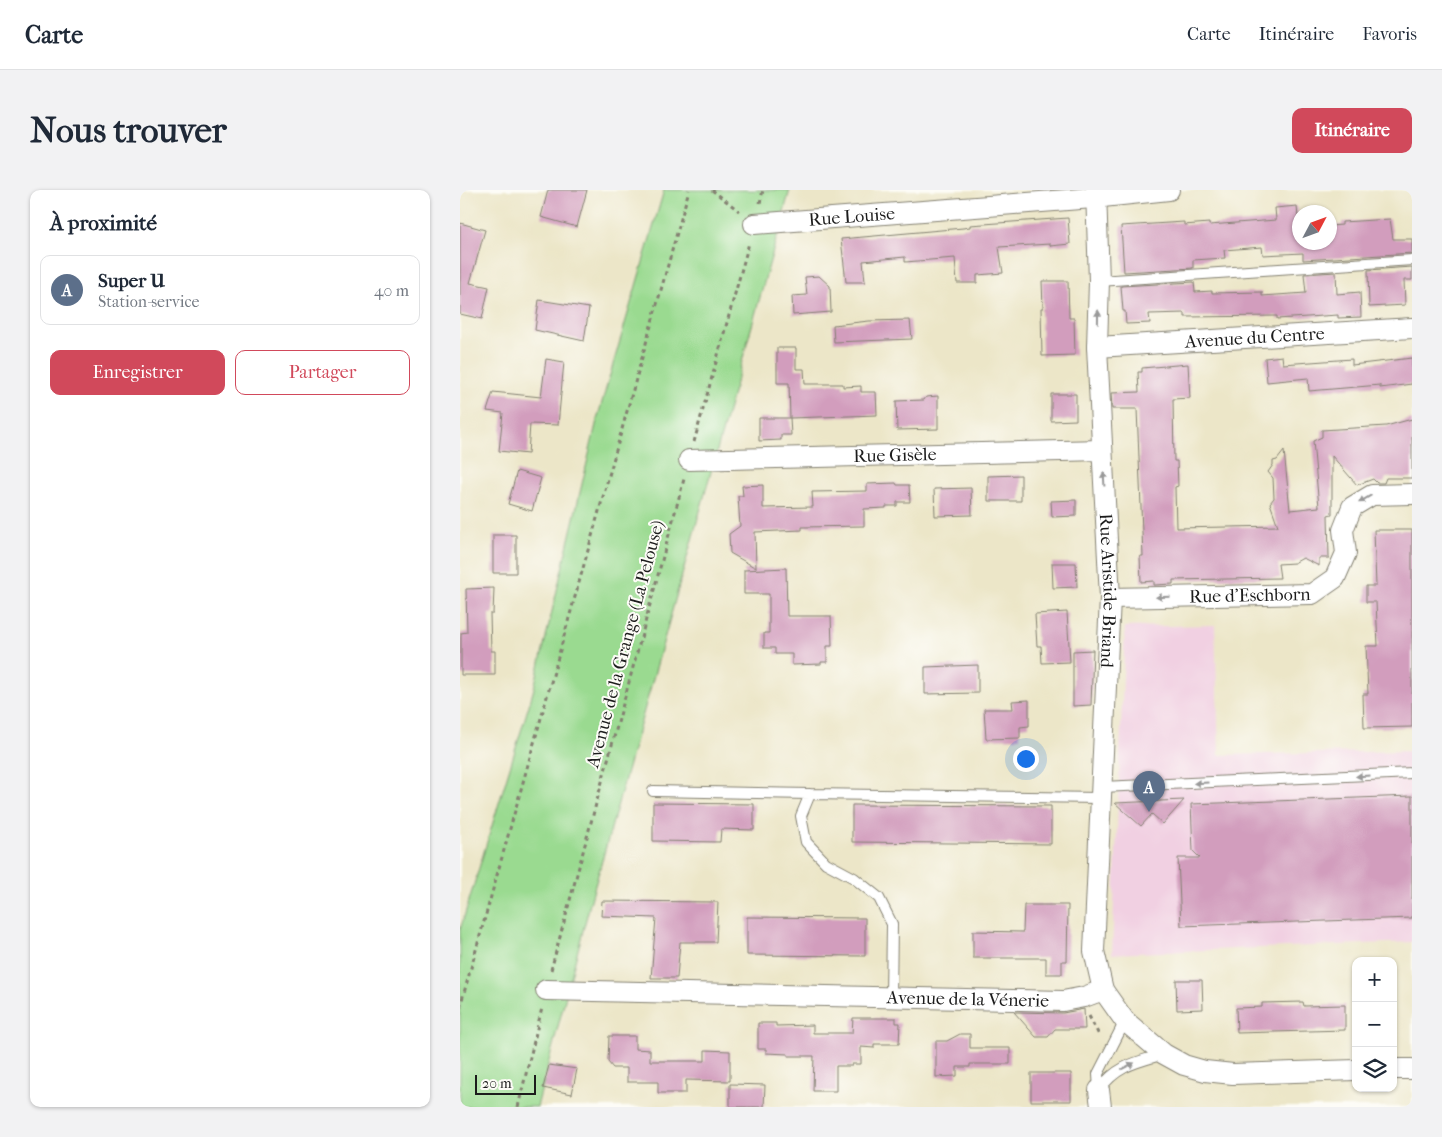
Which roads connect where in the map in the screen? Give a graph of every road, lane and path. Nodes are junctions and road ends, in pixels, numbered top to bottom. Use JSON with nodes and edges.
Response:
{"nodes":[{"id":1,"x":689,"y":190,"type":"edge"},
{"id":2,"x":712,"y":190,"type":"edge"},
{"id":3,"x":763,"y":190,"type":"edge"},
{"id":4,"x":1169,"y":190,"type":"edge"},
{"id":5,"x":1096,"y":194,"type":"edge"},
{"id":6,"x":754,"y":224,"type":"junction"},
{"id":7,"x":1412,"y":260,"type":"edge"},
{"id":8,"x":1099,"y":281,"type":"junction"},
{"id":9,"x":1412,"y":328,"type":"edge"},
{"id":10,"x":1098,"y":347,"type":"junction"},
{"id":11,"x":1102,"y":450,"type":"junction"},
{"id":12,"x":689,"y":460,"type":"junction"},
{"id":13,"x":1412,"y":494,"type":"edge"},
{"id":14,"x":1110,"y":598,"type":"junction"},
{"id":15,"x":1412,"y":774,"type":"edge"},
{"id":16,"x":653,"y":791,"type":"dead end"},
{"id":17,"x":1101,"y":792,"type":"junction"},
{"id":18,"x":810,"y":794,"type":"junction"},
{"id":19,"x":546,"y":990,"type":"junction"},
{"id":20,"x":1103,"y":990,"type":"junction"},
{"id":21,"x":891,"y":998,"type":"junction"},
{"id":22,"x":460,"y":1007,"type":"edge"},
{"id":23,"x":1125,"y":1021,"type":"junction"},
{"id":24,"x":1164,"y":1054,"type":"junction"},
{"id":25,"x":1412,"y":1069,"type":"edge"},
{"id":26,"x":1352,"y":1070,"type":"edge"},
{"id":27,"x":1397,"y":1070,"type":"edge"},
{"id":28,"x":1100,"y":1098,"type":"edge"},
{"id":29,"x":518,"y":1107,"type":"edge"}],
"edges":[{"from":1,"to":22,"type":"path"},
{"from":2,"to":6,"type":"path"},
{"from":3,"to":6,"type":"path","name":"Avenue de la Grange (La Pelouse)"},
{"from":4,"to":5,"type":"street","name":"Rue Louise"},
{"from":5,"to":6,"type":"street","name":"Rue Louise"},
{"from":5,"to":8,"type":"street","name":"Rue Aristide Briand"},
{"from":6,"to":12,"type":"path","name":"Avenue de la Grange (La Pelouse)"},
{"from":7,"to":8,"type":"lane"},
{"from":10,"to":8,"type":"street","name":"Rue Aristide Briand","one_way":true},
{"from":9,"to":10,"type":"street","name":"Avenue du Centre"},
{"from":10,"to":11,"type":"street","name":"Rue Aristide Briand"},
{"from":11,"to":12,"type":"street","name":"Rue Gisèle"},
{"from":14,"to":11,"type":"street","name":"Rue Aristide Briand","one_way":true},
{"from":12,"to":19,"type":"path","name":"Avenue de la Grange (La Pelouse)"},
{"from":13,"to":14,"type":"street","name":"Rue d'Eschborn","one_way":true},
{"from":14,"to":17,"type":"street","name":"Rue Aristide Briand"},
{"from":15,"to":17,"type":"lane","one_way":true},
{"from":16,"to":18,"type":"lane"},
{"from":17,"to":18,"type":"lane"},
{"from":17,"to":20,"type":"street","name":"Rue Aristide Briand"},
{"from":18,"to":21,"type":"lane"},
{"from":19,"to":21,"type":"street","name":"Avenue de la Vénerie"},
{"from":19,"to":29,"type":"path","name":"Avenue de la Grange (La Pelouse)"},
{"from":20,"to":21,"type":"street","name":"Avenue de la Vénerie"},
{"from":20,"to":23,"type":"street"},
{"from":23,"to":24,"type":"street"},
{"from":23,"to":28,"type":"lane"},
{"from":24,"to":26,"type":"street"},
{"from":28,"to":24,"type":"lane","one_way":true},
{"from":25,"to":27,"type":"street"}]}
